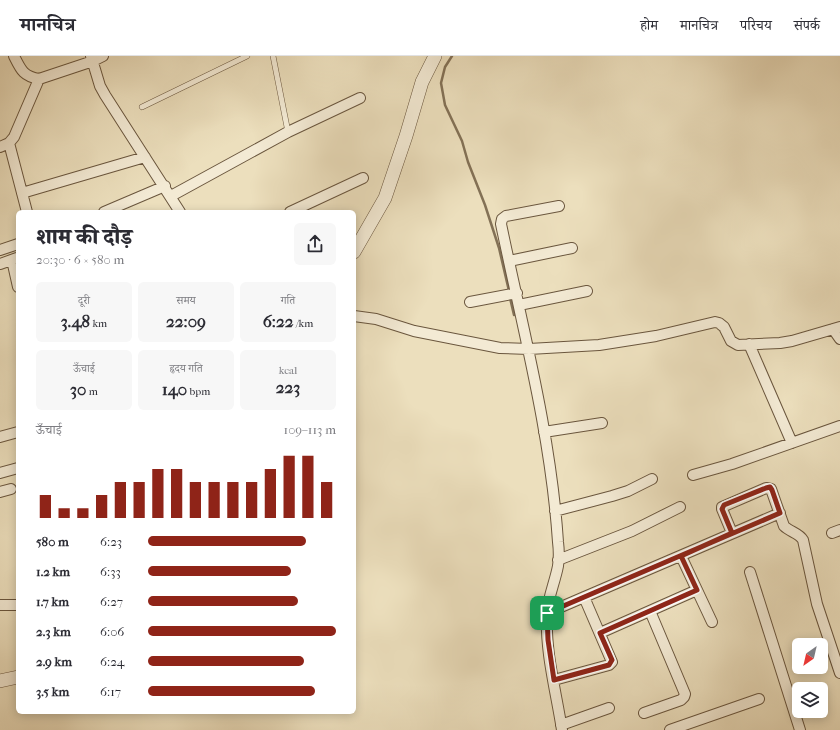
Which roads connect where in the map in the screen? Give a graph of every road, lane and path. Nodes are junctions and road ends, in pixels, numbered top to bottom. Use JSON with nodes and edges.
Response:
{"nodes":[{"id":1,"x":14,"y":56,"type":"edge"},
{"id":2,"x":103,"y":56,"type":"edge"},
{"id":3,"x":247,"y":56,"type":"edge"},
{"id":4,"x":273,"y":56,"type":"edge"},
{"id":5,"x":435,"y":56,"type":"edge"},
{"id":6,"x":92,"y":59,"type":"edge"},
{"id":7,"x":39,"y":79,"type":"junction"},
{"id":8,"x":360,"y":98,"type":"dead end"},
{"id":9,"x":142,"y":107,"type":"dead end"},
{"id":10,"x":288,"y":132,"type":"junction"},
{"id":11,"x":5,"y":145,"type":"edge"},
{"id":12,"x":145,"y":157,"type":"junction"},
{"id":13,"x":363,"y":178,"type":"dead end"},
{"id":14,"x":165,"y":186,"type":"junction"},
{"id":15,"x":22,"y":193,"type":"junction"},
{"id":16,"x":171,"y":196,"type":"junction"},
{"id":17,"x":559,"y":206,"type":"dead end"},
{"id":18,"x":26,"y":210,"type":"edge"},
{"id":19,"x":109,"y":210,"type":"edge"},
{"id":20,"x":179,"y":210,"type":"edge"},
{"id":21,"x":294,"y":210,"type":"edge"},
{"id":22,"x":359,"y":237,"type":"edge"},
{"id":23,"x":16,"y":245,"type":"edge"},
{"id":24,"x":572,"y":248,"type":"dead end"},
{"id":25,"x":0,"y":250,"type":"edge"},
{"id":26,"x":15,"y":259,"type":"edge"},
{"id":27,"x":509,"y":261,"type":"junction"},
{"id":28,"x":0,"y":264,"type":"edge"},
{"id":29,"x":587,"y":291,"type":"dead end"},
{"id":30,"x":512,"y":293,"type":"junction"},
{"id":31,"x":470,"y":302,"type":"dead end"},
{"id":32,"x":519,"y":305,"type":"junction"},
{"id":33,"x":356,"y":316,"type":"edge"},
{"id":34,"x":837,"y":328,"type":"edge"},
{"id":35,"x":840,"y":338,"type":"edge"},
{"id":36,"x":749,"y":344,"type":"junction"},
{"id":37,"x":529,"y":349,"type":"junction"},
{"id":38,"x":602,"y":423,"type":"dead end"},
{"id":39,"x":840,"y":426,"type":"edge"},
{"id":40,"x":544,"y":432,"type":"junction"},
{"id":41,"x":16,"y":433,"type":"edge"},
{"id":42,"x":0,"y":437,"type":"edge"},
{"id":43,"x":792,"y":443,"type":"junction"},
{"id":44,"x":16,"y":469,"type":"edge"},
{"id":45,"x":0,"y":473,"type":"edge"},
{"id":46,"x":692,"y":476,"type":"dead end"},
{"id":47,"x":652,"y":479,"type":"dead end"},
{"id":48,"x":11,"y":489,"type":"dead end"},
{"id":49,"x":0,"y":492,"type":"edge"},
{"id":50,"x":680,"y":507,"type":"dead end"},
{"id":51,"x":555,"y":511,"type":"junction"},
{"id":52,"x":780,"y":513,"type":"junction"},
{"id":53,"x":732,"y":533,"type":"junction"},
{"id":54,"x":681,"y":556,"type":"junction"},
{"id":55,"x":558,"y":560,"type":"junction"},
{"id":56,"x":750,"y":572,"type":"dead end"},
{"id":57,"x":697,"y":590,"type":"junction"},
{"id":58,"x":584,"y":597,"type":"junction"},
{"id":59,"x":16,"y":604,"type":"edge"},
{"id":60,"x":0,"y":605,"type":"edge"},
{"id":61,"x":650,"y":611,"type":"junction"},
{"id":62,"x":547,"y":613,"type":"junction"},
{"id":63,"x":712,"y":622,"type":"dead end"},
{"id":64,"x":600,"y":633,"type":"junction"},
{"id":65,"x":840,"y":673,"type":"edge"},
{"id":66,"x":16,"y":677,"type":"edge"},
{"id":67,"x":554,"y":680,"type":"junction"},
{"id":68,"x":0,"y":681,"type":"edge"},
{"id":69,"x":759,"y":699,"type":"dead end"},
{"id":70,"x":609,"y":708,"type":"dead end"},
{"id":71,"x":644,"y":713,"type":"dead end"},
{"id":72,"x":561,"y":728,"type":"edge"},
{"id":73,"x":670,"y":730,"type":"edge"},
{"id":74,"x":800,"y":730,"type":"edge"}],
"edges":[{"from":1,"to":7,"type":"street"},
{"from":2,"to":6,"type":"street"},
{"from":3,"to":9,"type":"lane"},
{"from":4,"to":10,"type":"lane"},
{"from":5,"to":22,"type":"street"},
{"from":6,"to":7,"type":"street"},
{"from":6,"to":12,"type":"street"},
{"from":7,"to":11,"type":"street"},
{"from":8,"to":10,"type":"street"},
{"from":10,"to":16,"type":"street"},
{"from":11,"to":15,"type":"street"},
{"from":12,"to":14,"type":"street"},
{"from":12,"to":15,"type":"street"},
{"from":13,"to":21,"type":"street"},
{"from":14,"to":16,"type":"street"},
{"from":14,"to":19,"type":"street"},
{"from":15,"to":18,"type":"street"},
{"from":16,"to":20,"type":"street"},
{"from":17,"to":27,"type":"street"},
{"from":23,"to":25,"type":"street"},
{"from":24,"to":27,"type":"street"},
{"from":26,"to":28,"type":"street"},
{"from":27,"to":30,"type":"street"},
{"from":29,"to":32,"type":"street"},
{"from":30,"to":31,"type":"street"},
{"from":30,"to":32,"type":"street"},
{"from":32,"to":37,"type":"street"},
{"from":33,"to":37,"type":"street"},
{"from":34,"to":35,"type":"street"},
{"from":34,"to":36,"type":"street"},
{"from":36,"to":37,"type":"street"},
{"from":36,"to":43,"type":"street"},
{"from":37,"to":40,"type":"street"},
{"from":38,"to":40,"type":"street"},
{"from":39,"to":43,"type":"street"},
{"from":40,"to":51,"type":"street"},
{"from":41,"to":42,"type":"street"},
{"from":43,"to":46,"type":"street"},
{"from":44,"to":45,"type":"street"},
{"from":47,"to":51,"type":"street"},
{"from":48,"to":49,"type":"street"},
{"from":50,"to":55,"type":"street"},
{"from":51,"to":55,"type":"street"},
{"from":52,"to":53,"type":"street"},
{"from":52,"to":53,"type":"street"},
{"from":52,"to":65,"type":"street"},
{"from":53,"to":54,"type":"street"},
{"from":54,"to":57,"type":"street"},
{"from":54,"to":58,"type":"street"},
{"from":55,"to":62,"type":"street"},
{"from":56,"to":74,"type":"street"},
{"from":57,"to":61,"type":"street"},
{"from":57,"to":63,"type":"street"},
{"from":58,"to":62,"type":"street"},
{"from":58,"to":64,"type":"street"},
{"from":59,"to":60,"type":"street"},
{"from":61,"to":64,"type":"street"},
{"from":61,"to":71,"type":"street"},
{"from":62,"to":67,"type":"street"},
{"from":64,"to":67,"type":"street"},
{"from":66,"to":68,"type":"street"},
{"from":67,"to":72,"type":"street"},
{"from":69,"to":73,"type":"street"},
{"from":70,"to":72,"type":"street"}]}
